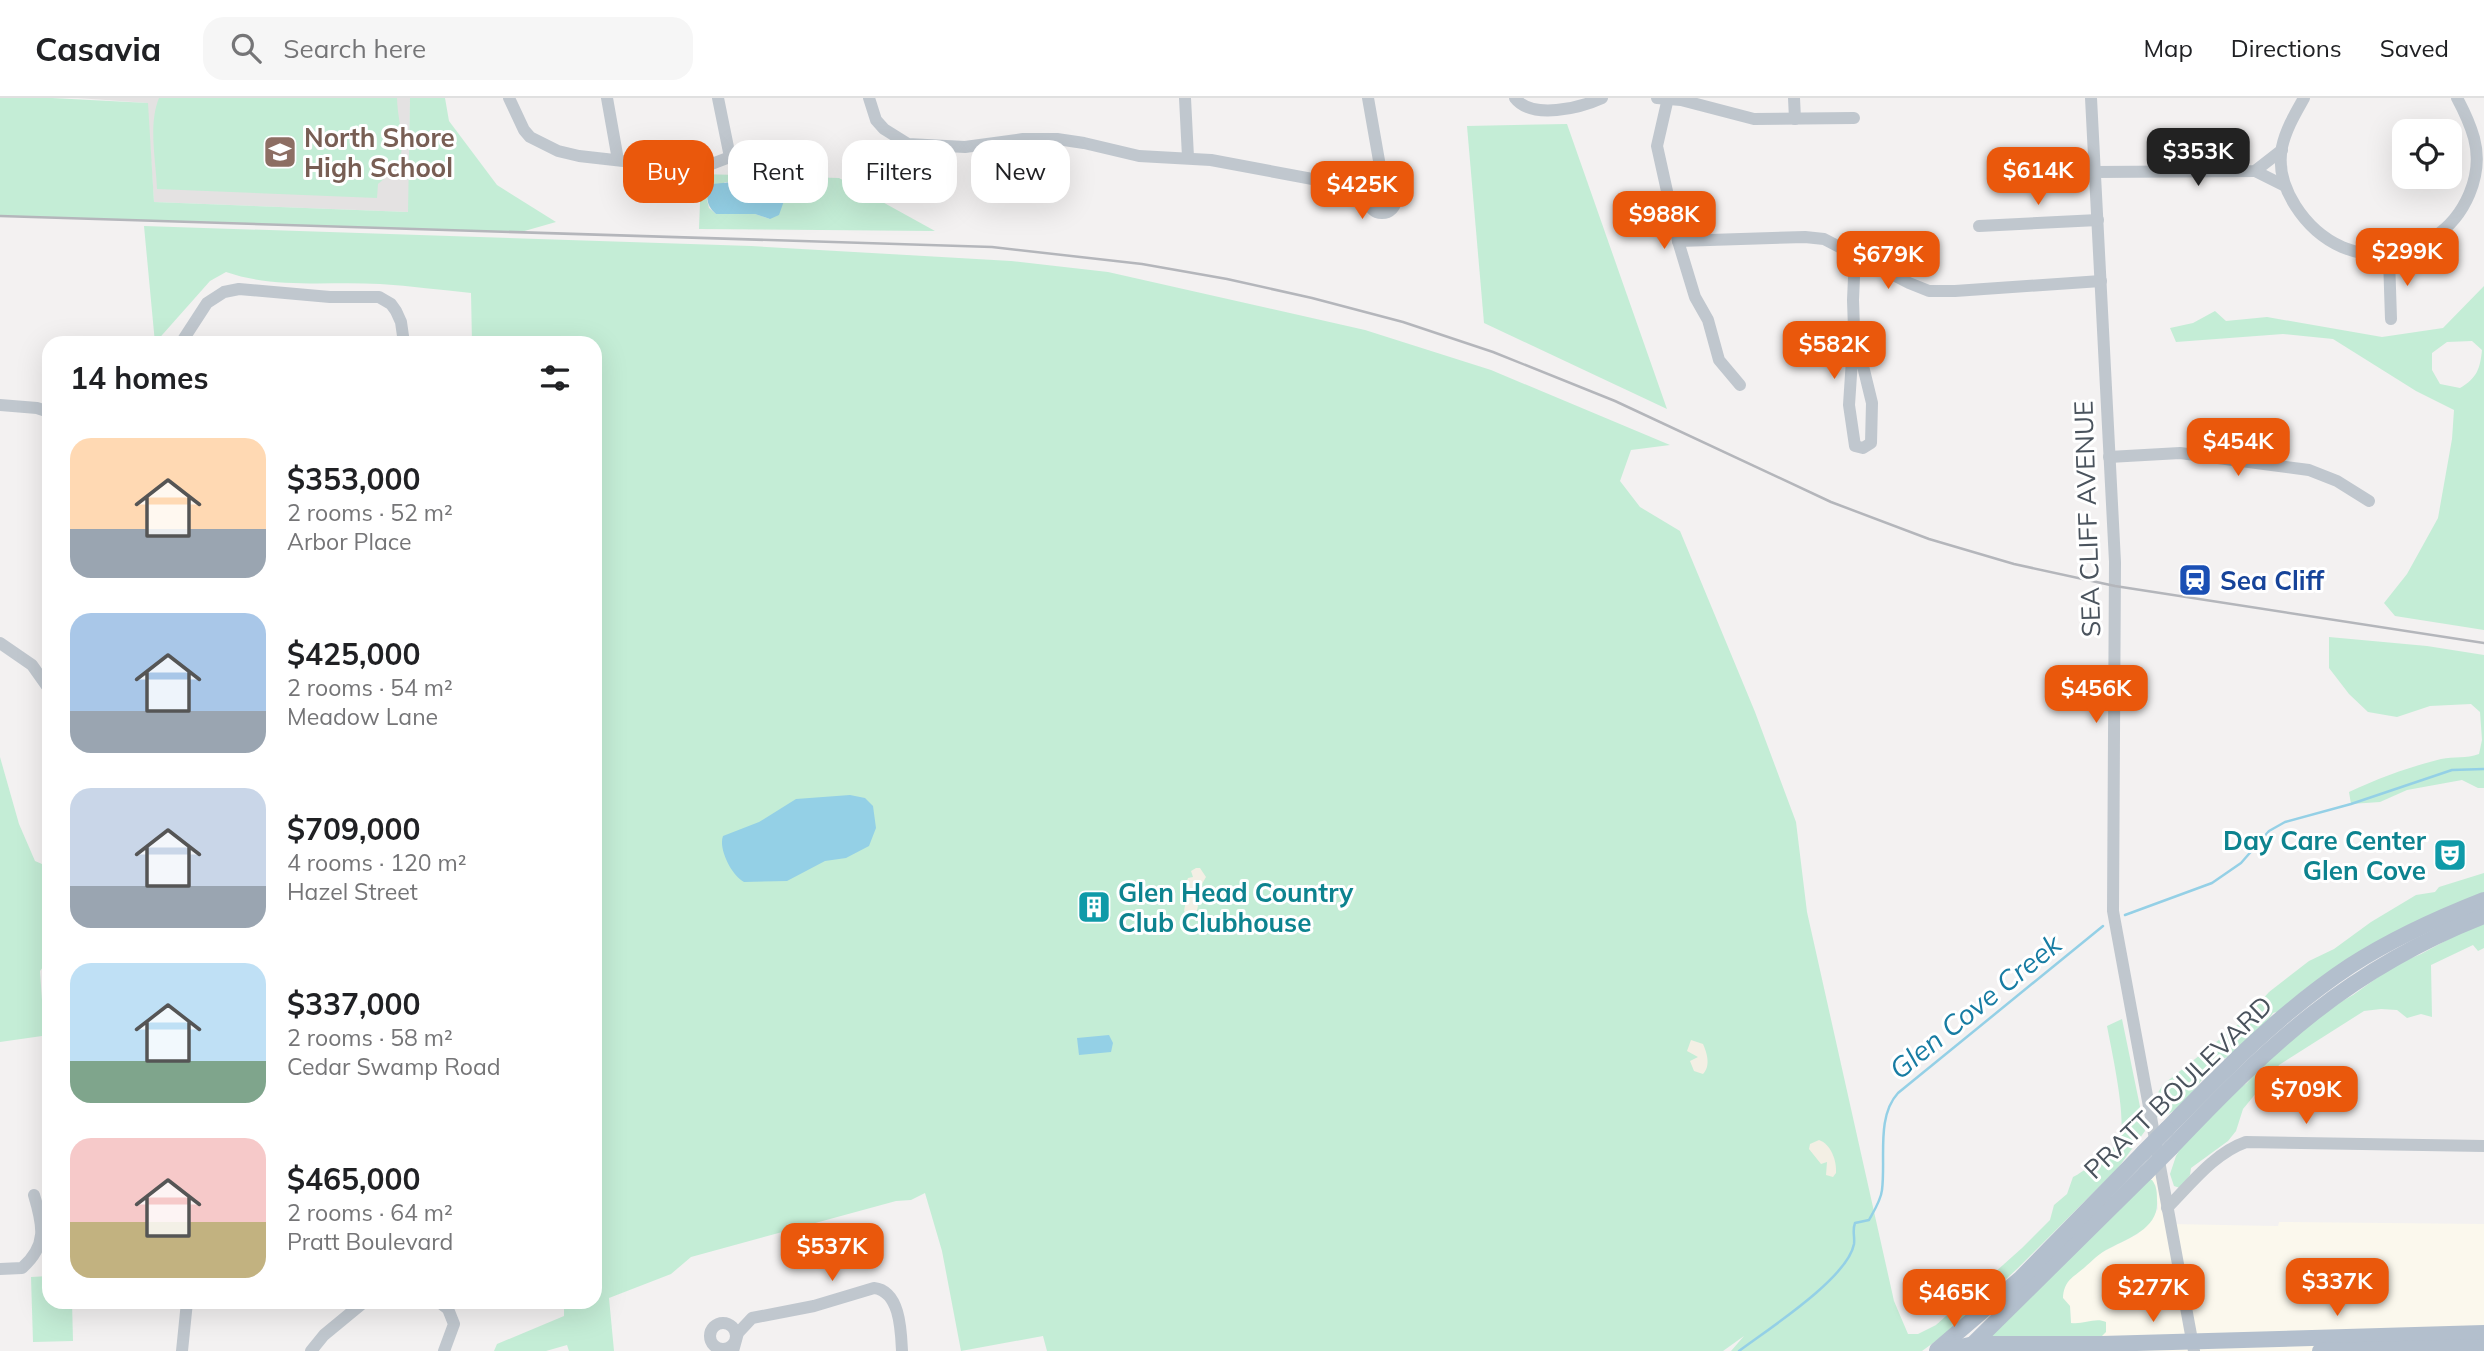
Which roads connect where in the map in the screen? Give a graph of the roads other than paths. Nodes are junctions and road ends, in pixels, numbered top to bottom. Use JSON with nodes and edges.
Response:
{"nodes":[{"id":1,"x":509,"y":98,"type":"edge"},
{"id":2,"x":607,"y":98,"type":"edge"},
{"id":3,"x":718,"y":98,"type":"edge"},
{"id":4,"x":869,"y":98,"type":"edge"},
{"id":5,"x":1185,"y":98,"type":"edge"},
{"id":6,"x":1368,"y":98,"type":"edge"},
{"id":7,"x":1516,"y":98,"type":"edge"},
{"id":8,"x":1602,"y":98,"type":"edge"},
{"id":9,"x":1794,"y":98,"type":"edge"},
{"id":10,"x":2091,"y":98,"type":"edge"},
{"id":11,"x":2304,"y":98,"type":"edge"},
{"id":12,"x":2457,"y":98,"type":"edge"},
{"id":13,"x":1665,"y":99,"type":"edge"},
{"id":14,"x":1795,"y":118,"type":"junction"},
{"id":15,"x":1854,"y":118,"type":"dead end"},
{"id":16,"x":2282,"y":150,"type":"junction"},
{"id":17,"x":1188,"y":158,"type":"junction"},
{"id":18,"x":618,"y":160,"type":"junction"},
{"id":19,"x":2095,"y":172,"type":"junction"},
{"id":20,"x":2255,"y":172,"type":"junction"},
{"id":21,"x":2285,"y":186,"type":"junction"},
{"id":22,"x":2098,"y":220,"type":"junction"},
{"id":23,"x":1979,"y":226,"type":"dead end"},
{"id":24,"x":1678,"y":241,"type":"junction"},
{"id":25,"x":1856,"y":255,"type":"junction"},
{"id":26,"x":2389,"y":258,"type":"junction"},
{"id":27,"x":2101,"y":281,"type":"junction"},
{"id":28,"x":2391,"y":319,"type":"dead end"},
{"id":29,"x":1854,"y":330,"type":"junction"},
{"id":30,"x":186,"y":336,"type":"edge"},
{"id":31,"x":402,"y":336,"type":"edge"},
{"id":32,"x":1740,"y":385,"type":"dead end"},
{"id":33,"x":0,"y":405,"type":"edge"},
{"id":34,"x":42,"y":410,"type":"edge"},
{"id":35,"x":2109,"y":457,"type":"junction"},
{"id":36,"x":2369,"y":501,"type":"dead end"},
{"id":37,"x":0,"y":643,"type":"edge"},
{"id":38,"x":42,"y":679,"type":"edge"},
{"id":39,"x":2484,"y":900,"type":"edge"},
{"id":40,"x":2484,"y":916,"type":"edge"},
{"id":41,"x":2484,"y":1146,"type":"edge"},
{"id":42,"x":34,"y":1195,"type":"dead end"},
{"id":43,"x":2167,"y":1209,"type":"junction"},
{"id":44,"x":0,"y":1269,"type":"edge"},
{"id":45,"x":186,"y":1309,"type":"edge"},
{"id":46,"x":355,"y":1309,"type":"edge"},
{"id":47,"x":448,"y":1309,"type":"edge"},
{"id":48,"x":2484,"y":1333,"type":"edge"},
{"id":49,"x":2295,"y":1344,"type":"edge"},
{"id":50,"x":2188,"y":1345,"type":"edge"},
{"id":51,"x":734,"y":1346,"type":"edge"},
{"id":52,"x":1970,"y":1347,"type":"edge"},
{"id":53,"x":2484,"y":1347,"type":"edge"},
{"id":54,"x":182,"y":1351,"type":"edge"},
{"id":55,"x":311,"y":1351,"type":"edge"},
{"id":56,"x":444,"y":1351,"type":"edge"},
{"id":57,"x":902,"y":1351,"type":"edge"},
{"id":58,"x":1936,"y":1351,"type":"edge"},
{"id":59,"x":1942,"y":1351,"type":"edge"},
{"id":60,"x":2125,"y":1351,"type":"edge"},
{"id":61,"x":2320,"y":1351,"type":"edge"}],
"edges":[{"from":1,"to":18,"type":"street"},
{"from":2,"to":18,"type":"street"},
{"from":3,"to":18,"type":"street"},
{"from":4,"to":17,"type":"street"},
{"from":5,"to":17,"type":"street"},
{"from":6,"to":17,"type":"street"},
{"from":7,"to":8,"type":"street"},
{"from":9,"to":14,"type":"street"},
{"from":10,"to":19,"type":"street","name":"SEA CLIFF AVENUE"},
{"from":11,"to":16,"type":"street"},
{"from":12,"to":26,"type":"street"},
{"from":13,"to":14,"type":"street"},
{"from":13,"to":24,"type":"street"},
{"from":14,"to":15,"type":"street"},
{"from":16,"to":20,"type":"street"},
{"from":16,"to":21,"type":"street"},
{"from":19,"to":20,"type":"street"},
{"from":19,"to":22,"type":"street","name":"SEA CLIFF AVENUE"},
{"from":20,"to":21,"type":"street"},
{"from":21,"to":26,"type":"street"},
{"from":22,"to":23,"type":"street"},
{"from":22,"to":27,"type":"street","name":"SEA CLIFF AVENUE"},
{"from":24,"to":25,"type":"street"},
{"from":24,"to":32,"type":"street"},
{"from":25,"to":27,"type":"street"},
{"from":25,"to":29,"type":"street"},
{"from":26,"to":28,"type":"street"},
{"from":27,"to":35,"type":"street","name":"SEA CLIFF AVENUE"},
{"from":29,"to":29,"type":"street"},
{"from":30,"to":31,"type":"street"},
{"from":33,"to":34,"type":"street"},
{"from":35,"to":36,"type":"street"},
{"from":35,"to":43,"type":"street","name":"SEA CLIFF AVENUE"},
{"from":37,"to":38,"type":"street"},
{"from":39,"to":58,"type":"main road","name":"PRATT BOULEVARD","bridge":true},
{"from":40,"to":52,"type":"main road","name":"PRATT BOULEVARD","bridge":true},
{"from":41,"to":43,"type":"street"},
{"from":42,"to":44,"type":"street"},
{"from":43,"to":50,"type":"street","name":"SEA CLIFF AVENUE"},
{"from":45,"to":54,"type":"street"},
{"from":46,"to":55,"type":"street"},
{"from":47,"to":56,"type":"street"},
{"from":48,"to":49,"type":"main road"},
{"from":49,"to":50,"type":"main road"},
{"from":50,"to":52,"type":"main road"},
{"from":50,"to":60,"type":"main road"},
{"from":51,"to":57,"type":"street"},
{"from":52,"to":59,"type":"main road"},
{"from":53,"to":61,"type":"main road"}]}
